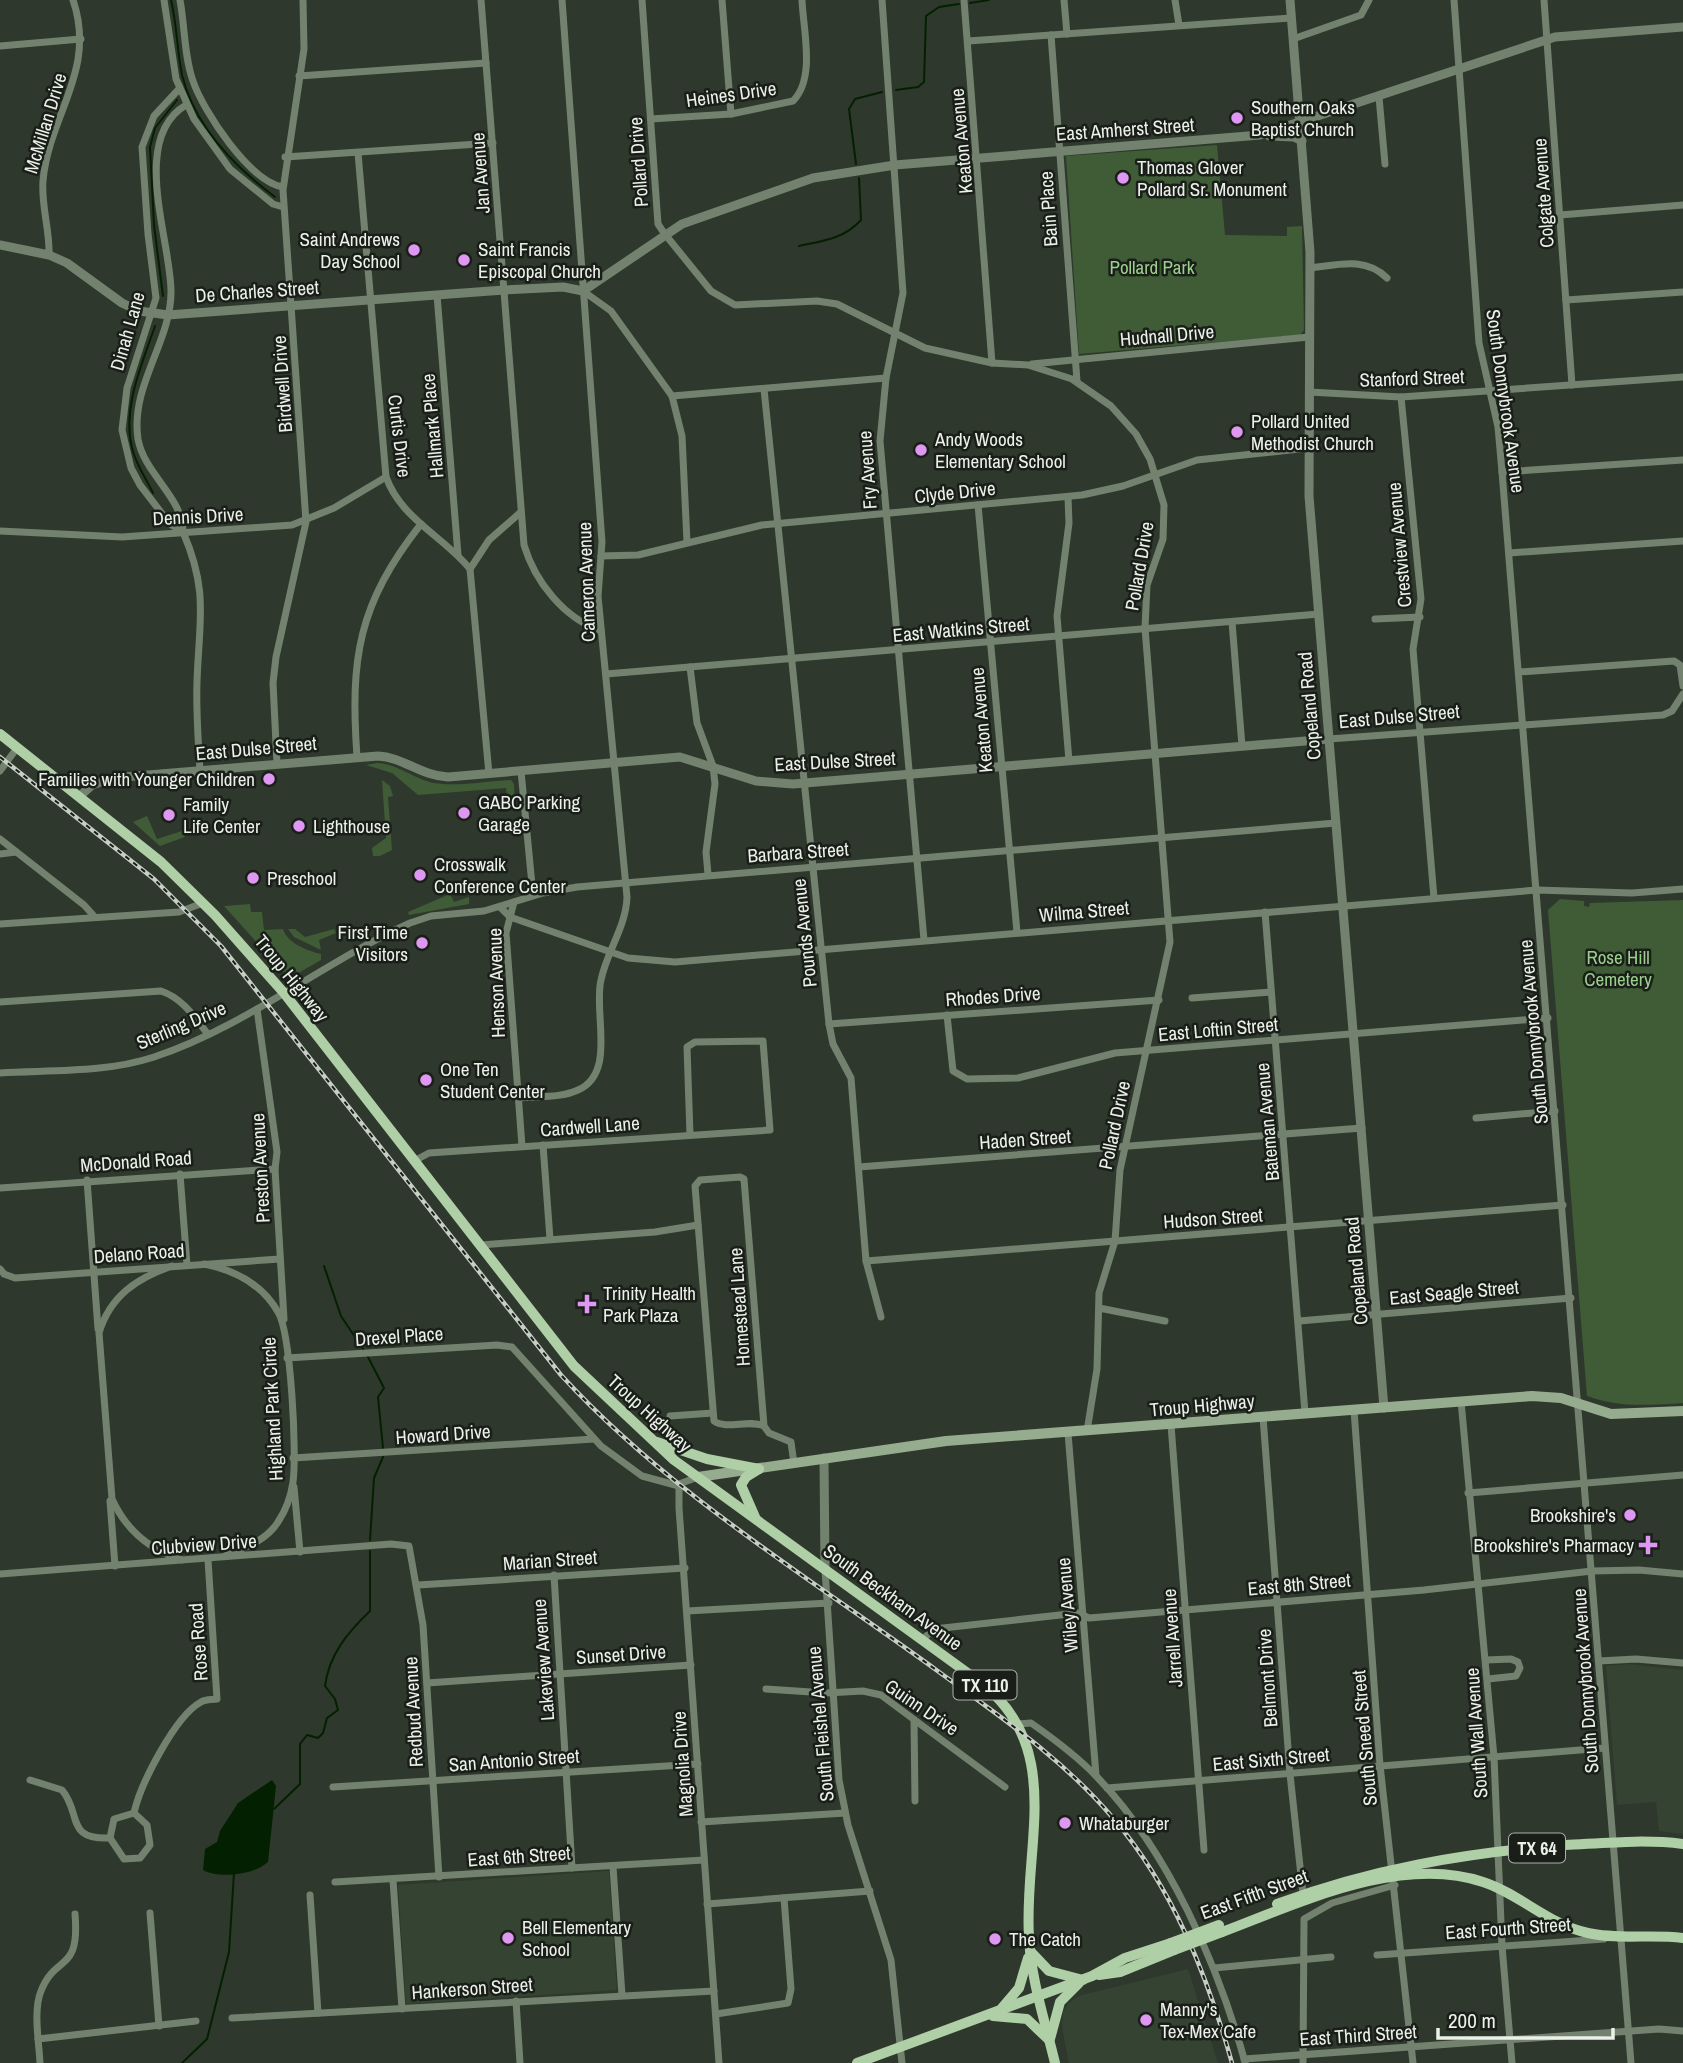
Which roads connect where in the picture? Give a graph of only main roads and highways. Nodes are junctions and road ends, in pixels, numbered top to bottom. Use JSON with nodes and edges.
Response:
{"nodes":[{"id":1,"x":0,"y":734,"type":"edge"},
{"id":2,"x":1683,"y":1411,"type":"edge"},
{"id":3,"x":651,"y":1440,"type":"junction"},
{"id":4,"x":759,"y":1469,"type":"junction"},
{"id":5,"x":698,"y":1477,"type":"junction"},
{"id":6,"x":756,"y":1520,"type":"junction"},
{"id":7,"x":1683,"y":1844,"type":"edge"},
{"id":8,"x":1393,"y":1876,"type":"junction"},
{"id":9,"x":1500,"y":1888,"type":"joint"},
{"id":10,"x":1220,"y":1929,"type":"junction"},
{"id":11,"x":1683,"y":1938,"type":"edge"},
{"id":12,"x":1030,"y":1951,"type":"junction"},
{"id":13,"x":1088,"y":1978,"type":"junction"},
{"id":14,"x":1038,"y":1996,"type":"junction"},
{"id":15,"x":1000,"y":2010,"type":"junction"},
{"id":16,"x":987,"y":2015,"type":"junction"},
{"id":17,"x":1050,"y":2041,"type":"junction"},
{"id":18,"x":857,"y":2063,"type":"edge"},
{"id":19,"x":1055,"y":2063,"type":"edge"}],
"edges":[{"from":1,"to":3,"type":"main road","name":"Troup Highway"},
{"from":2,"to":4,"type":"main road","name":"Troup Highway"},
{"from":3,"to":4,"type":"main road"},
{"from":3,"to":5,"type":"main road","name":"Troup Highway","number":"TX 110"},
{"from":4,"to":5,"type":"main road","name":"Troup Highway"},
{"from":4,"to":6,"type":"main road"},
{"from":5,"to":6,"type":"main road","name":"South Beckham Avenue","number":"TX 110"},
{"from":6,"to":12,"type":"main road","name":"South Beckham Avenue","number":"TX 110"},
{"from":7,"to":8,"type":"main road","name":"East Fifth Street","number":"TX 64"},
{"from":8,"to":9,"type":"main road","name":"East Fifth Street","number":"TX 64"},
{"from":8,"to":10,"type":"main road","name":"East Fifth Street","number":"TX 64"},
{"from":8,"to":10,"type":"main road","name":"East Fifth Street","number":"TX 64"},
{"from":9,"to":11,"type":"main road","name":"East Fourth Street","number":"TX 64"},
{"from":10,"to":13,"type":"main road","number":"TX 64","bridge":true},
{"from":12,"to":13,"type":"main road"},
{"from":12,"to":14,"type":"main road","name":"South Beckham Avenue","number":"TX 110"},
{"from":12,"to":15,"type":"main road"},
{"from":13,"to":14,"type":"main road","number":"TX 64"},
{"from":13,"to":17,"type":"main road"},
{"from":14,"to":15,"type":"main road","number":"TX 64"},
{"from":14,"to":17,"type":"main road","name":"South Beckham Avenue"},
{"from":15,"to":16,"type":"main road","number":"TX 64"},
{"from":16,"to":17,"type":"main road"},
{"from":16,"to":18,"type":"main road","number":"TX 64"},
{"from":17,"to":19,"type":"main road","name":"South Beckham Avenue"}]}
